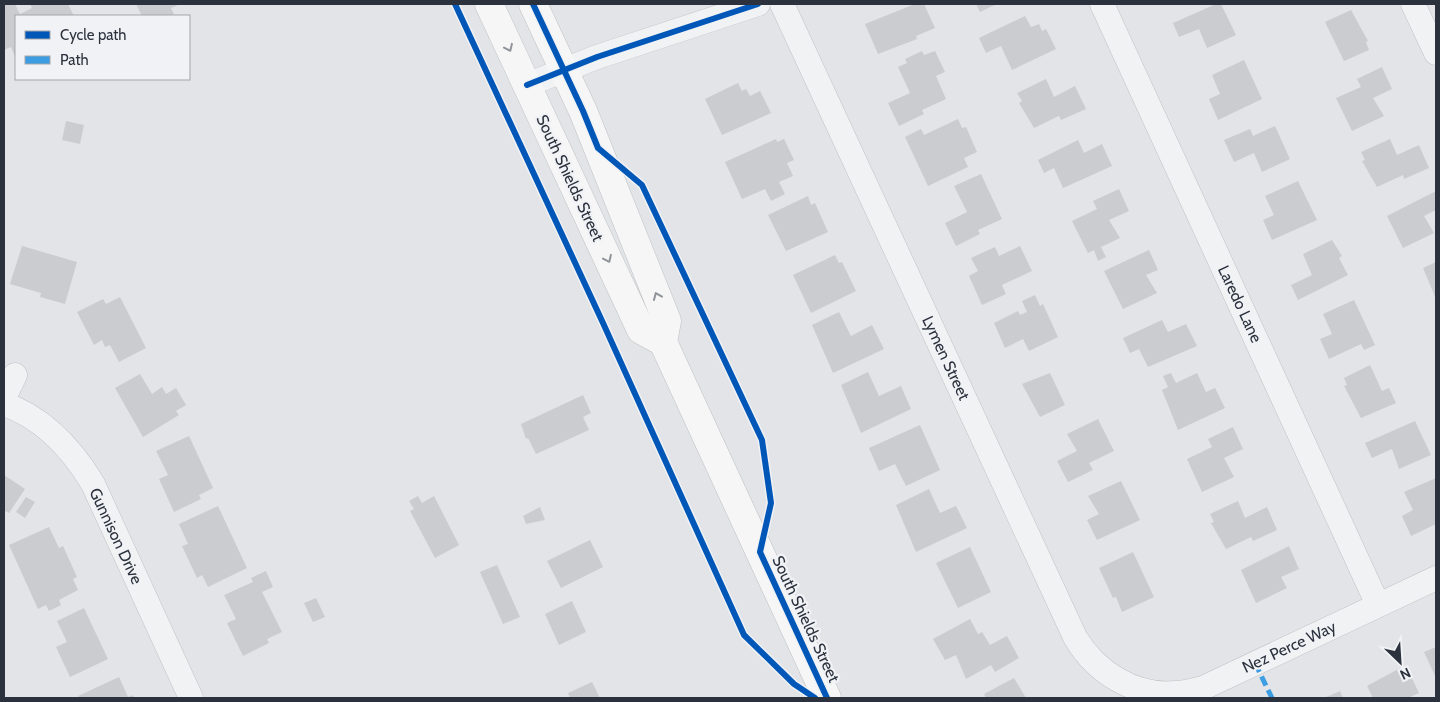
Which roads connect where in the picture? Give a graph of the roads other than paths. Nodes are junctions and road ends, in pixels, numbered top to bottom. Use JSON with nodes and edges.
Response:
{"nodes":[{"id":1,"x":489,"y":4,"type":"edge"},
{"id":2,"x":533,"y":4,"type":"edge"},
{"id":3,"x":758,"y":4,"type":"edge"},
{"id":4,"x":782,"y":4,"type":"edge"},
{"id":5,"x":1102,"y":4,"type":"edge"},
{"id":6,"x":1414,"y":4,"type":"edge"},
{"id":7,"x":1436,"y":53,"type":"edge"},
{"id":8,"x":563,"y":69,"type":"junction"},
{"id":9,"x":527,"y":85,"type":"junction"},
{"id":10,"x":663,"y":342,"type":"junction"},
{"id":11,"x":14,"y":375,"type":"dead end"},
{"id":12,"x":4,"y":398,"type":"edge"},
{"id":13,"x":4,"y":404,"type":"edge"},
{"id":14,"x":1436,"y":578,"type":"edge"},
{"id":15,"x":1378,"y":605,"type":"junction"},
{"id":16,"x":1137,"y":689,"type":"joint"},
{"id":17,"x":191,"y":698,"type":"edge"},
{"id":18,"x":827,"y":698,"type":"edge"}],
"edges":[{"from":1,"to":9,"type":"main road","name":"South Shields Street","one_way":true},
{"from":2,"to":8,"type":"main road","name":"South Shields Street"},
{"from":3,"to":8,"type":"street"},
{"from":4,"to":16,"type":"street","name":"Lymen Street"},
{"from":5,"to":15,"type":"street","name":"Laredo Lane"},
{"from":6,"to":7,"type":"street"},
{"from":8,"to":9,"type":"street"},
{"from":10,"to":8,"type":"main road","name":"South Shields Street","one_way":true},
{"from":9,"to":10,"type":"main road","name":"South Shields Street","one_way":true},
{"from":10,"to":18,"type":"main road","name":"South Shields Street"},
{"from":11,"to":12,"type":"street"},
{"from":13,"to":17,"type":"street","name":"Gunnison Drive"},
{"from":14,"to":15,"type":"street","name":"Nez Perce Way"},
{"from":15,"to":16,"type":"street","name":"Nez Perce Way"}]}
